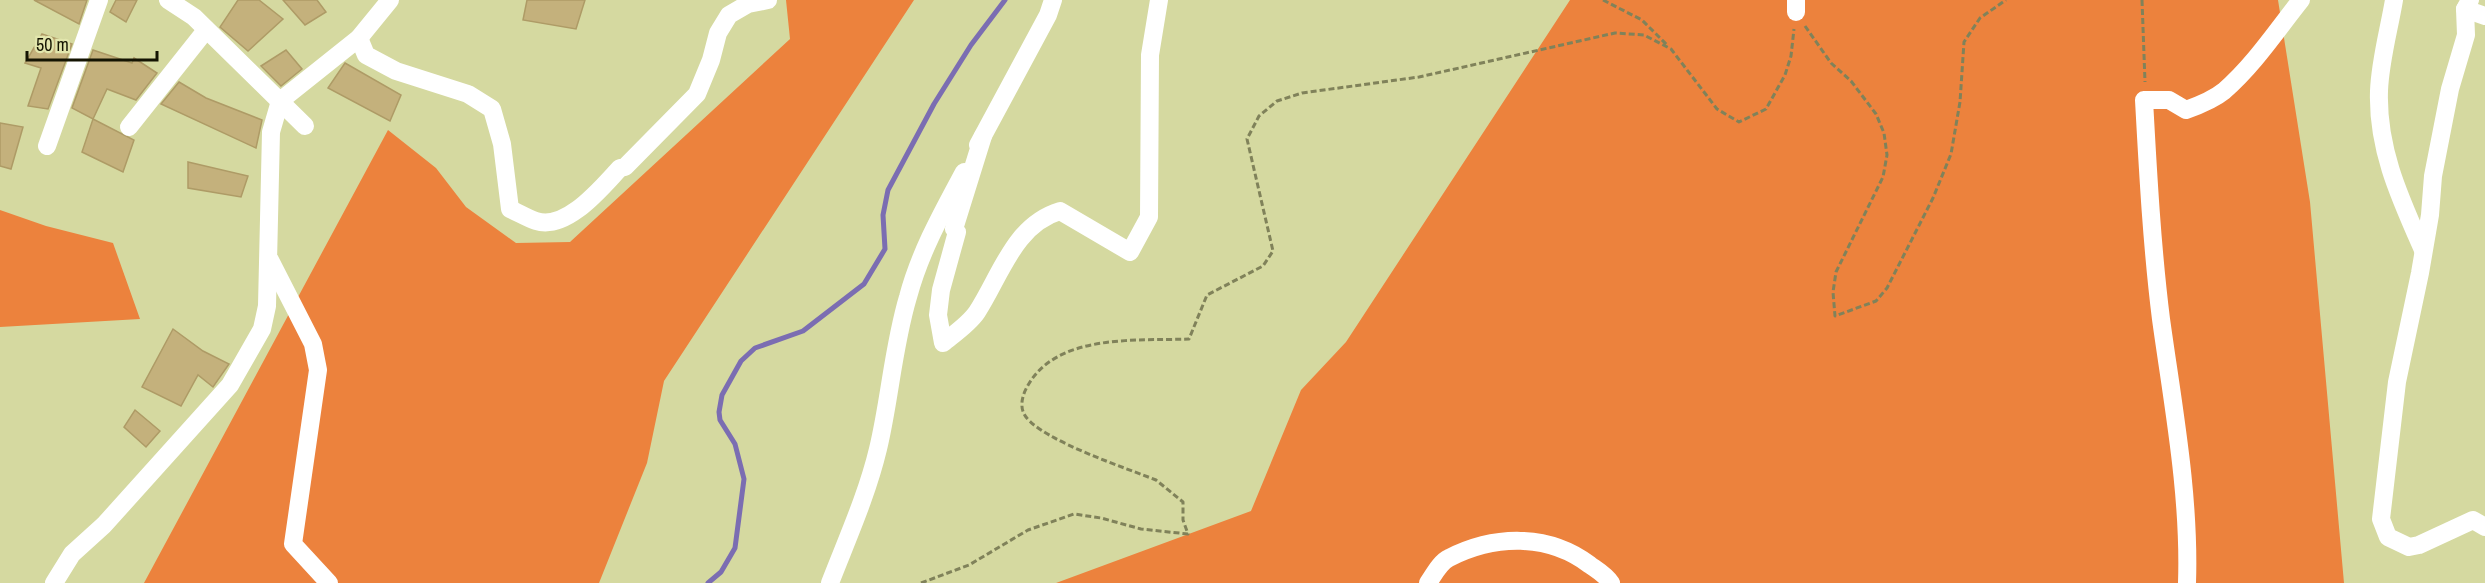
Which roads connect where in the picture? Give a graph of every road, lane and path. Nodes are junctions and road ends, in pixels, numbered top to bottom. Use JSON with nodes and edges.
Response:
{"nodes":[{"id":1,"x":99,"y":0,"type":"edge"},
{"id":2,"x":168,"y":0,"type":"edge"},
{"id":3,"x":390,"y":0,"type":"edge"},
{"id":4,"x":768,"y":0,"type":"edge"},
{"id":5,"x":1053,"y":0,"type":"edge"},
{"id":6,"x":1159,"y":0,"type":"edge"},
{"id":7,"x":1603,"y":0,"type":"edge"},
{"id":8,"x":2006,"y":0,"type":"edge"},
{"id":9,"x":2142,"y":0,"type":"edge"},
{"id":10,"x":2301,"y":0,"type":"edge"},
{"id":11,"x":2394,"y":0,"type":"edge"},
{"id":12,"x":2467,"y":5,"type":"edge"},
{"id":13,"x":1796,"y":6,"type":"edge"},
{"id":14,"x":2485,"y":16,"type":"edge"},
{"id":15,"x":206,"y":30,"type":"junction"},
{"id":16,"x":359,"y":38,"type":"junction"},
{"id":17,"x":1671,"y":49,"type":"junction"},
{"id":18,"x":2144,"y":100,"type":"junction"},
{"id":19,"x":279,"y":101,"type":"junction"},
{"id":20,"x":305,"y":126,"type":"dead end"},
{"id":21,"x":129,"y":127,"type":"dead end"},
{"id":22,"x":983,"y":136,"type":"junction"},
{"id":23,"x":47,"y":146,"type":"dead end"},
{"id":24,"x":2423,"y":250,"type":"junction"},
{"id":25,"x":270,"y":260,"type":"junction"},
{"id":26,"x":2485,"y":527,"type":"edge"},
{"id":27,"x":54,"y":583,"type":"edge"},
{"id":28,"x":329,"y":583,"type":"edge"},
{"id":29,"x":830,"y":583,"type":"edge"},
{"id":30,"x":921,"y":583,"type":"edge"},
{"id":31,"x":1428,"y":583,"type":"edge"},
{"id":32,"x":1611,"y":583,"type":"edge"},
{"id":33,"x":2187,"y":583,"type":"edge"}],
"edges":[{"from":1,"to":23,"type":"street"},
{"from":2,"to":15,"type":"street"},
{"from":3,"to":16,"type":"street"},
{"from":4,"to":16,"type":"street"},
{"from":5,"to":22,"type":"street"},
{"from":6,"to":22,"type":"street"},
{"from":7,"to":17,"type":"path"},
{"from":8,"to":13,"type":"path"},
{"from":9,"to":18,"type":"path"},
{"from":10,"to":18,"type":"street"},
{"from":11,"to":24,"type":"street"},
{"from":12,"to":14,"type":"street"},
{"from":12,"to":24,"type":"street"},
{"from":13,"to":17,"type":"path"},
{"from":15,"to":19,"type":"street"},
{"from":15,"to":21,"type":"street"},
{"from":16,"to":19,"type":"street"},
{"from":17,"to":30,"type":"path"},
{"from":18,"to":33,"type":"street"},
{"from":19,"to":20,"type":"street"},
{"from":19,"to":25,"type":"street"},
{"from":22,"to":29,"type":"street"},
{"from":24,"to":26,"type":"street"},
{"from":25,"to":27,"type":"street"},
{"from":25,"to":28,"type":"street"},
{"from":31,"to":32,"type":"street"}]}
